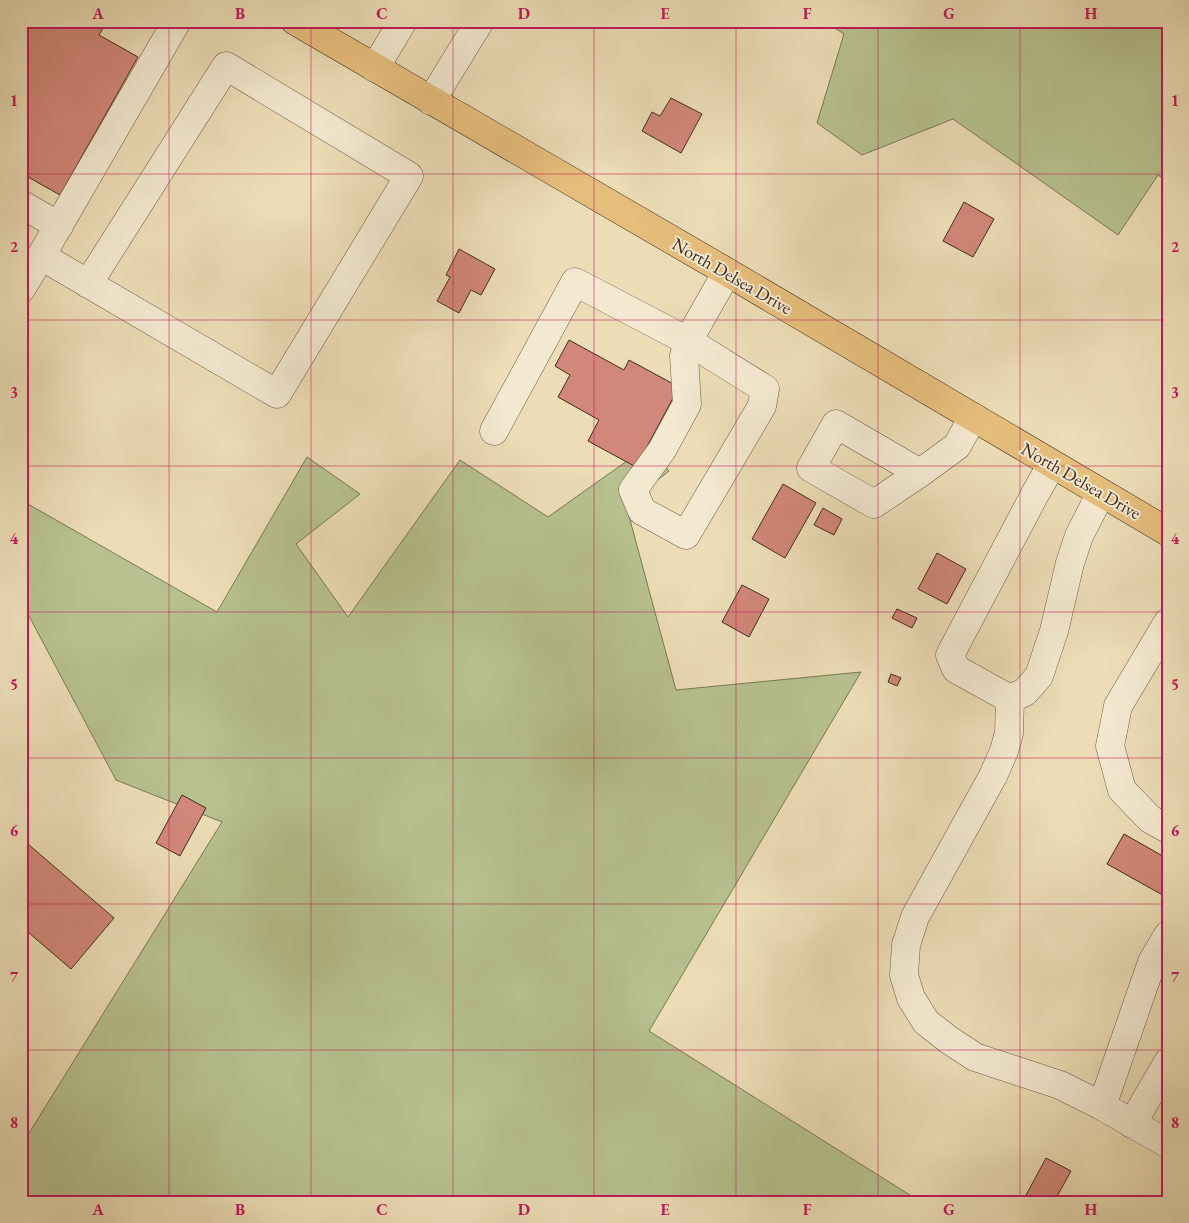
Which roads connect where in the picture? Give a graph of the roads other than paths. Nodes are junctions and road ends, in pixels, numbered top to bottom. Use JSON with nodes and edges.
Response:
{"nodes":[{"id":1,"x":295,"y":21,"type":"edge"},
{"id":2,"x":403,"y":21,"type":"edge"},
{"id":3,"x":480,"y":21,"type":"edge"},
{"id":4,"x":166,"y":25,"type":"edge"},
{"id":5,"x":375,"y":68,"type":"junction"},
{"id":6,"x":431,"y":101,"type":"junction"},
{"id":7,"x":21,"y":204,"type":"edge"},
{"id":8,"x":59,"y":226,"type":"junction"},
{"id":9,"x":41,"y":256,"type":"junction"},
{"id":10,"x":727,"y":272,"type":"junction"},
{"id":11,"x":88,"y":284,"type":"junction"},
{"id":12,"x":21,"y":289,"type":"edge"},
{"id":13,"x":688,"y":341,"type":"junction"},
{"id":14,"x":973,"y":417,"type":"junction"},
{"id":15,"x":494,"y":431,"type":"dead end"},
{"id":16,"x":1052,"y":464,"type":"junction"},
{"id":17,"x":920,"y":473,"type":"dead end"},
{"id":18,"x":1101,"y":493,"type":"junction"},
{"id":19,"x":1168,"y":532,"type":"edge"},
{"id":20,"x":1168,"y":622,"type":"edge"},
{"id":21,"x":1010,"y":699,"type":"junction"},
{"id":22,"x":1168,"y":829,"type":"edge"},
{"id":23,"x":1168,"y":934,"type":"edge"},
{"id":24,"x":1168,"y":1062,"type":"edge"},
{"id":25,"x":1102,"y":1106,"type":"junction"},
{"id":26,"x":1132,"y":1124,"type":"junction"},
{"id":27,"x":1168,"y":1144,"type":"edge"}],
"edges":[{"from":1,"to":5,"type":"main road","name":"North Delsea Drive"},
{"from":2,"to":5,"type":"lane"},
{"from":3,"to":6,"type":"lane"},
{"from":4,"to":8,"type":"lane"},
{"from":5,"to":6,"type":"main road","name":"North Delsea Drive"},
{"from":6,"to":10,"type":"main road","name":"North Delsea Drive"},
{"from":7,"to":8,"type":"lane"},
{"from":8,"to":9,"type":"lane"},
{"from":9,"to":11,"type":"lane"},
{"from":9,"to":12,"type":"lane"},
{"from":10,"to":13,"type":"lane"},
{"from":10,"to":14,"type":"main road","name":"North Delsea Drive"},
{"from":11,"to":11,"type":"lane"},
{"from":13,"to":13,"type":"lane"},
{"from":13,"to":15,"type":"lane"},
{"from":14,"to":16,"type":"main road","name":"North Delsea Drive"},
{"from":14,"to":17,"type":"lane"},
{"from":16,"to":18,"type":"main road","name":"North Delsea Drive"},
{"from":16,"to":21,"type":"lane"},
{"from":18,"to":19,"type":"main road","name":"North Delsea Drive"},
{"from":18,"to":21,"type":"lane"},
{"from":20,"to":22,"type":"lane"},
{"from":21,"to":25,"type":"lane"},
{"from":23,"to":25,"type":"lane"},
{"from":24,"to":26,"type":"lane"},
{"from":25,"to":26,"type":"lane"},
{"from":26,"to":27,"type":"lane"}]}
